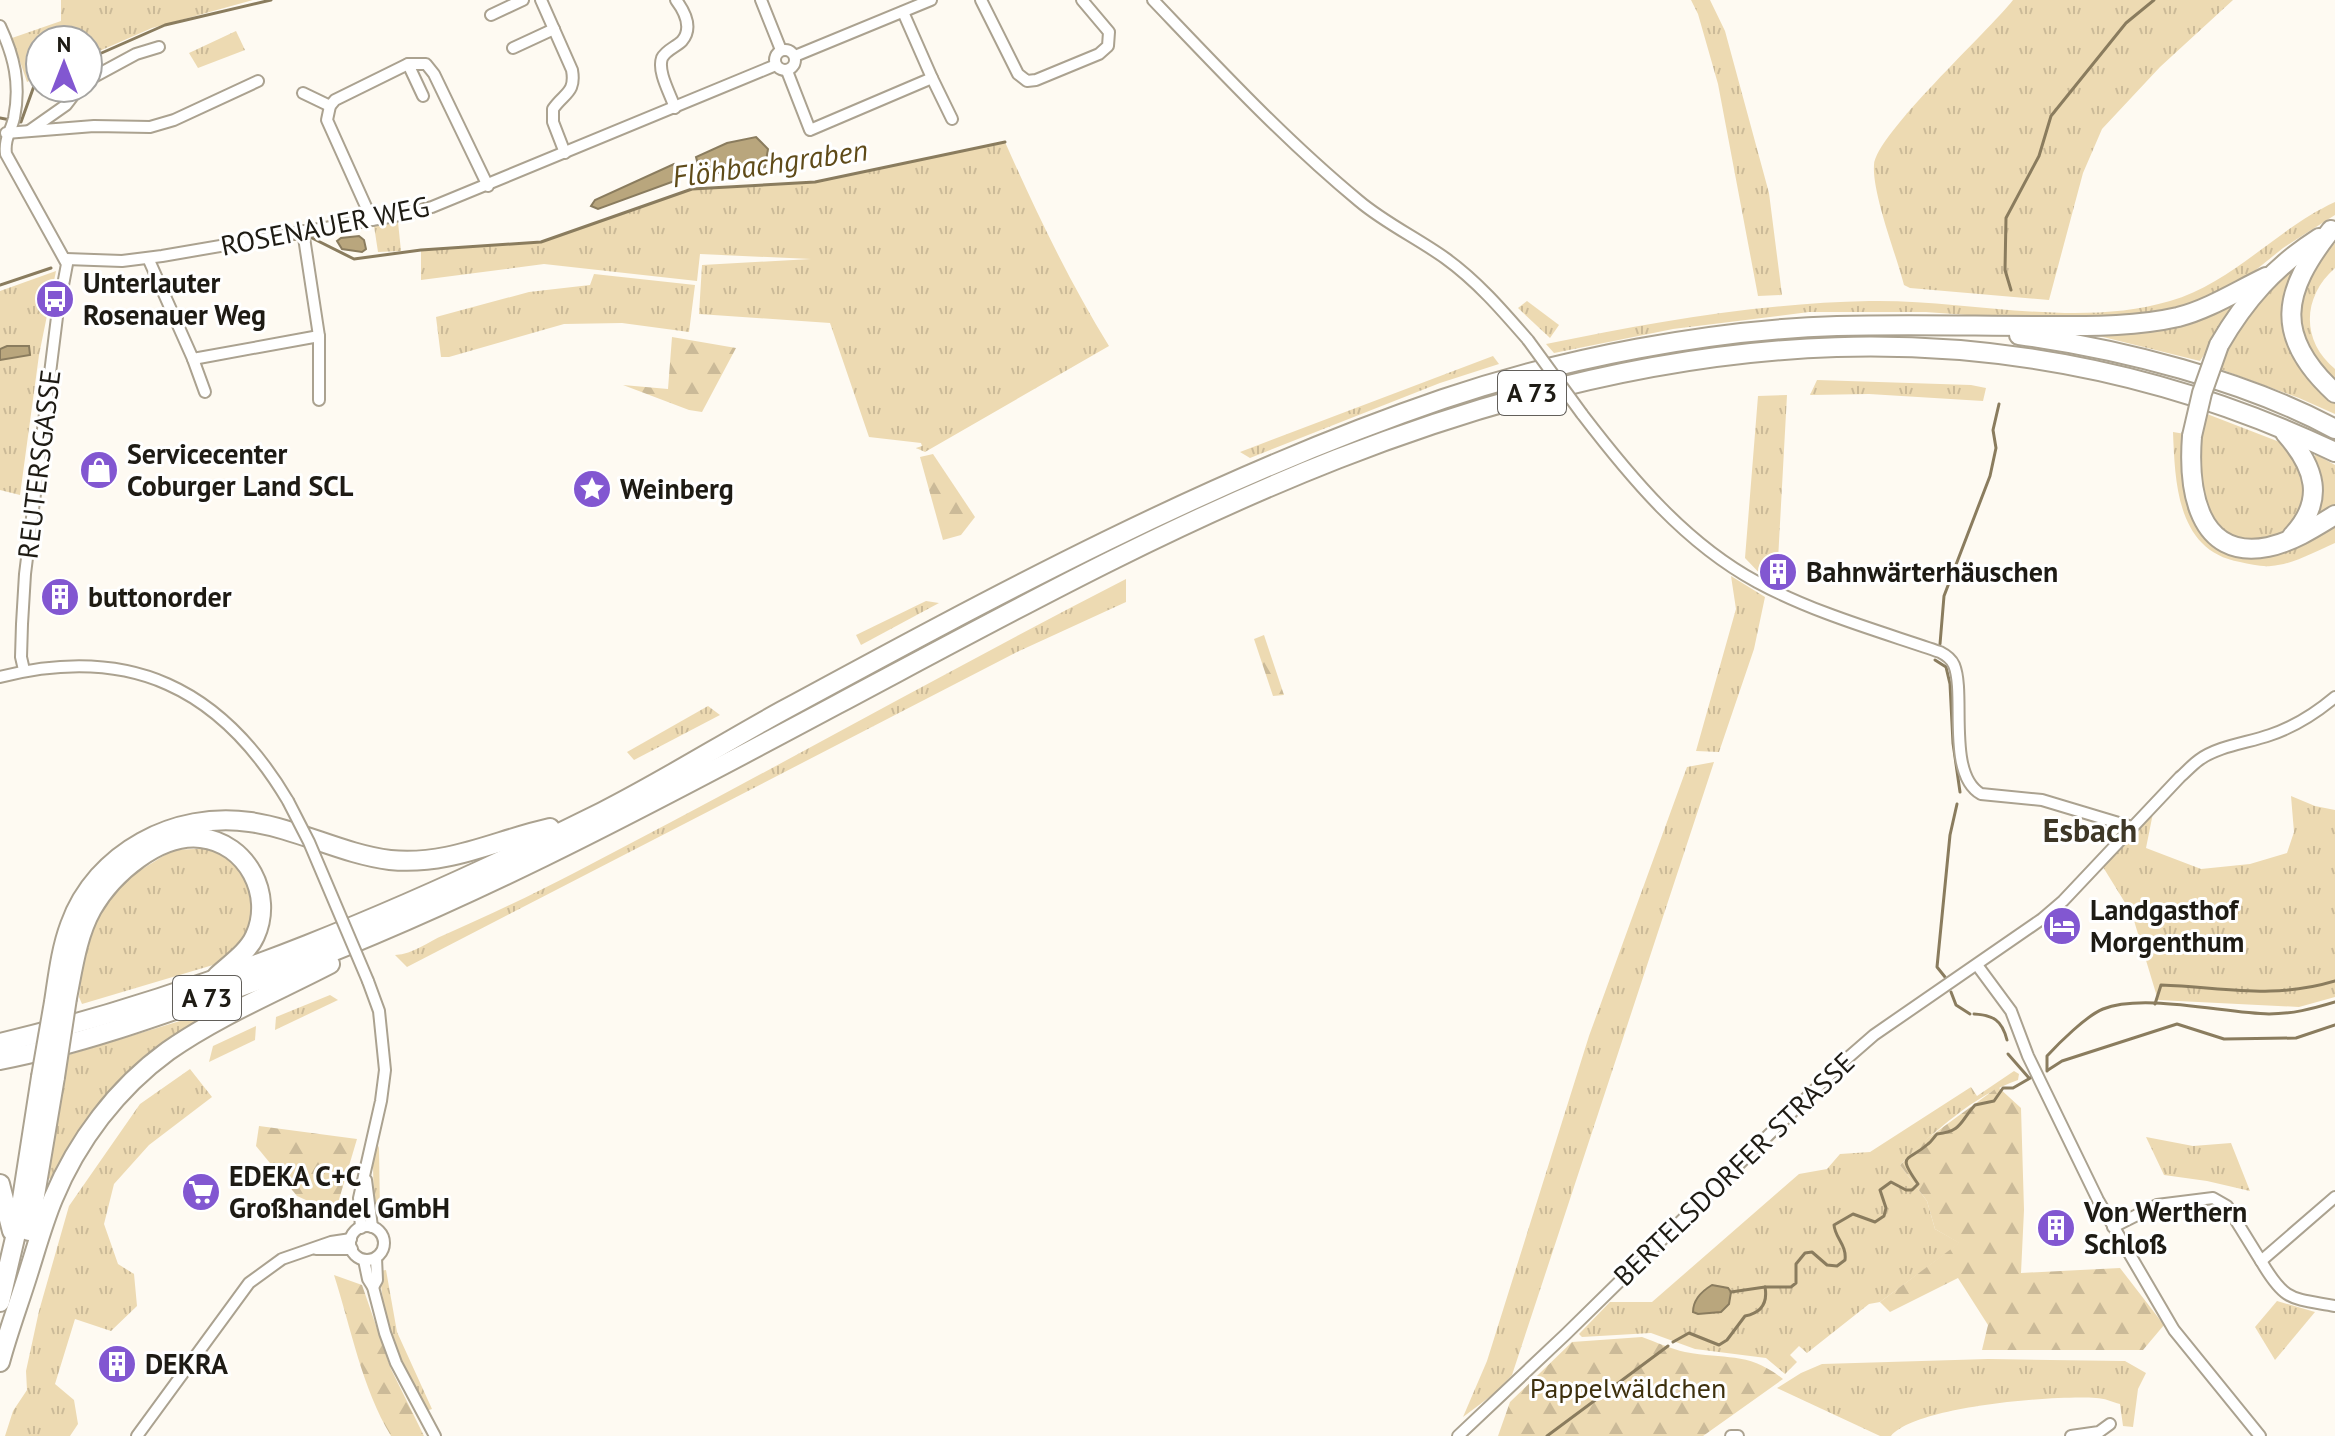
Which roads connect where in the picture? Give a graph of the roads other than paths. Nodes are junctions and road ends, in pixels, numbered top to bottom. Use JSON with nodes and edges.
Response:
{"nodes":[{"id":1,"x":523,"y":0,"type":"edge"},
{"id":2,"x":541,"y":0,"type":"edge"},
{"id":3,"x":676,"y":0,"type":"edge"},
{"id":4,"x":761,"y":0,"type":"edge"},
{"id":5,"x":931,"y":0,"type":"edge"},
{"id":6,"x":981,"y":0,"type":"edge"},
{"id":7,"x":1082,"y":0,"type":"edge"},
{"id":8,"x":1153,"y":0,"type":"edge"},
{"id":9,"x":903,"y":12,"type":"junction"},
{"id":10,"x":491,"y":15,"type":"dead end"},
{"id":11,"x":0,"y":26,"type":"edge"},
{"id":12,"x":554,"y":29,"type":"junction"},
{"id":13,"x":159,"y":47,"type":"dead end"},
{"id":14,"x":513,"y":48,"type":"dead end"},
{"id":15,"x":781,"y":50,"type":"junction"},
{"id":16,"x":795,"y":56,"type":"junction"},
{"id":17,"x":408,"y":64,"type":"junction"},
{"id":18,"x":776,"y":65,"type":"junction"},
{"id":19,"x":104,"y":71,"type":"edge"},
{"id":20,"x":787,"y":71,"type":"junction"},
{"id":21,"x":932,"y":78,"type":"junction"},
{"id":22,"x":258,"y":81,"type":"dead end"},
{"id":23,"x":303,"y":93,"type":"dead end"},
{"id":24,"x":423,"y":96,"type":"dead end"},
{"id":25,"x":67,"y":104,"type":"edge"},
{"id":26,"x":330,"y":106,"type":"junction"},
{"id":27,"x":675,"y":108,"type":"junction"},
{"id":28,"x":952,"y":119,"type":"dead end"},
{"id":29,"x":29,"y":131,"type":"junction"},
{"id":30,"x":5,"y":133,"type":"edge"},
{"id":31,"x":565,"y":153,"type":"junction"},
{"id":32,"x":488,"y":186,"type":"junction"},
{"id":33,"x":372,"y":220,"type":"junction"},
{"id":34,"x":2333,"y":229,"type":"edge"},
{"id":35,"x":303,"y":231,"type":"junction"},
{"id":36,"x":148,"y":258,"type":"junction"},
{"id":37,"x":66,"y":259,"type":"junction"},
{"id":38,"x":2266,"y":277,"type":"junction"},
{"id":39,"x":1928,"y":327,"type":"junction"},
{"id":40,"x":319,"y":336,"type":"junction"},
{"id":41,"x":193,"y":359,"type":"junction"},
{"id":42,"x":205,"y":392,"type":"dead end"},
{"id":43,"x":2335,"y":393,"type":"edge"},
{"id":44,"x":319,"y":400,"type":"dead end"},
{"id":45,"x":2280,"y":428,"type":"junction"},
{"id":46,"x":2335,"y":429,"type":"edge"},
{"id":47,"x":2335,"y":452,"type":"edge"},
{"id":48,"x":2335,"y":515,"type":"edge"},
{"id":49,"x":2289,"y":540,"type":"junction"},
{"id":50,"x":24,"y":670,"type":"junction"},
{"id":51,"x":0,"y":677,"type":"edge"},
{"id":52,"x":2335,"y":697,"type":"edge"},
{"id":53,"x":588,"y":819,"type":"junction"},
{"id":54,"x":2132,"y":827,"type":"junction"},
{"id":55,"x":409,"y":920,"type":"junction"},
{"id":56,"x":1977,"y":965,"type":"junction"},
{"id":57,"x":210,"y":982,"type":"junction"},
{"id":58,"x":60,"y":1000,"type":"junction"},
{"id":59,"x":0,"y":1043,"type":"edge"},
{"id":60,"x":0,"y":1060,"type":"edge"},
{"id":61,"x":48,"y":1077,"type":"junction"},
{"id":62,"x":0,"y":1184,"type":"edge"},
{"id":63,"x":2335,"y":1197,"type":"edge"},
{"id":64,"x":367,"y":1227,"type":"junction"},
{"id":65,"x":2113,"y":1227,"type":"junction"},
{"id":66,"x":351,"y":1244,"type":"junction"},
{"id":67,"x":12,"y":1250,"type":"junction"},
{"id":68,"x":370,"y":1259,"type":"junction"},
{"id":69,"x":2261,"y":1261,"type":"junction"},
{"id":70,"x":9,"y":1301,"type":"edge"},
{"id":71,"x":2335,"y":1306,"type":"edge"},
{"id":72,"x":0,"y":1362,"type":"edge"},
{"id":73,"x":2110,"y":1424,"type":"dead end"},
{"id":74,"x":137,"y":1436,"type":"edge"},
{"id":75,"x":435,"y":1436,"type":"edge"},
{"id":76,"x":1458,"y":1436,"type":"edge"},
{"id":77,"x":1731,"y":1436,"type":"edge"},
{"id":78,"x":1738,"y":1436,"type":"edge"},
{"id":79,"x":2071,"y":1436,"type":"edge"},
{"id":80,"x":2260,"y":1436,"type":"edge"}],
"edges":[{"from":1,"to":10,"type":"street"},
{"from":2,"to":12,"type":"street"},
{"from":3,"to":27,"type":"street"},
{"from":4,"to":15,"type":"street"},
{"from":5,"to":9,"type":"street"},
{"from":6,"to":7,"type":"street"},
{"from":8,"to":54,"type":"street","bridge":true},
{"from":9,"to":16,"type":"street"},
{"from":9,"to":21,"type":"street"},
{"from":11,"to":30,"type":"street"},
{"from":12,"to":14,"type":"street"},
{"from":12,"to":31,"type":"street"},
{"from":13,"to":19,"type":"street"},
{"from":15,"to":16,"type":"street"},
{"from":15,"to":18,"type":"street"},
{"from":16,"to":20,"type":"street"},
{"from":17,"to":24,"type":"street"},
{"from":17,"to":26,"type":"street"},
{"from":17,"to":32,"type":"street"},
{"from":18,"to":20,"type":"street"},
{"from":18,"to":27,"type":"street","name":"ROSENAUER WEG"},
{"from":20,"to":21,"type":"street"},
{"from":21,"to":28,"type":"street"},
{"from":22,"to":29,"type":"street"},
{"from":23,"to":26,"type":"street"},
{"from":25,"to":29,"type":"street"},
{"from":26,"to":33,"type":"street"},
{"from":27,"to":31,"type":"street","name":"ROSENAUER WEG"},
{"from":29,"to":30,"type":"street"},
{"from":30,"to":37,"type":"street"},
{"from":31,"to":32,"type":"street","name":"ROSENAUER WEG"},
{"from":32,"to":33,"type":"street","name":"ROSENAUER WEG"},
{"from":33,"to":35,"type":"street","name":"ROSENAUER WEG"},
{"from":34,"to":38,"type":"highway"},
{"from":34,"to":43,"type":"highway"},
{"from":35,"to":36,"type":"street","name":"ROSENAUER WEG"},
{"from":35,"to":40,"type":"street"},
{"from":36,"to":37,"type":"street","name":"ROSENAUER WEG"},
{"from":36,"to":41,"type":"street"},
{"from":37,"to":50,"type":"street","name":"REUTERSGASSE"},
{"from":38,"to":39,"type":"highway"},
{"from":38,"to":49,"type":"highway","bridge":true},
{"from":39,"to":46,"type":"highway","number":"A 73"},
{"from":39,"to":53,"type":"highway","number":"A 73"},
{"from":40,"to":41,"type":"street"},
{"from":40,"to":44,"type":"street"},
{"from":41,"to":42,"type":"street"},
{"from":45,"to":47,"type":"highway","number":"A 73"},
{"from":45,"to":49,"type":"highway"},
{"from":45,"to":55,"type":"highway","number":"A 73"},
{"from":48,"to":49,"type":"highway"},
{"from":50,"to":51,"type":"street"},
{"from":50,"to":64,"type":"street","bridge":true},
{"from":52,"to":54,"type":"street","name":"BERTELSDORFER STRASSE"},
{"from":53,"to":57,"type":"highway","number":"A 73"},
{"from":53,"to":58,"type":"highway"},
{"from":54,"to":56,"type":"street","name":"BERTELSDORFER STRASSE"},
{"from":55,"to":60,"type":"highway","number":"A 73"},
{"from":55,"to":70,"type":"highway"},
{"from":56,"to":65,"type":"street"},
{"from":56,"to":76,"type":"street","name":"BERTELSDORFER STRASSE"},
{"from":57,"to":58,"type":"highway"},
{"from":57,"to":59,"type":"highway","number":"A 73"},
{"from":58,"to":61,"type":"highway","bridge":true},
{"from":61,"to":67,"type":"highway"},
{"from":61,"to":70,"type":"highway"},
{"from":62,"to":67,"type":"highway"},
{"from":63,"to":69,"type":"street"},
{"from":64,"to":66,"type":"street"},
{"from":64,"to":68,"type":"street"},
{"from":65,"to":69,"type":"street"},
{"from":65,"to":80,"type":"street"},
{"from":66,"to":68,"type":"street"},
{"from":66,"to":74,"type":"street"},
{"from":67,"to":70,"type":"highway"},
{"from":68,"to":75,"type":"street"},
{"from":69,"to":71,"type":"street"},
{"from":70,"to":72,"type":"highway"},
{"from":73,"to":79,"type":"street"},
{"from":77,"to":78,"type":"street"}]}
